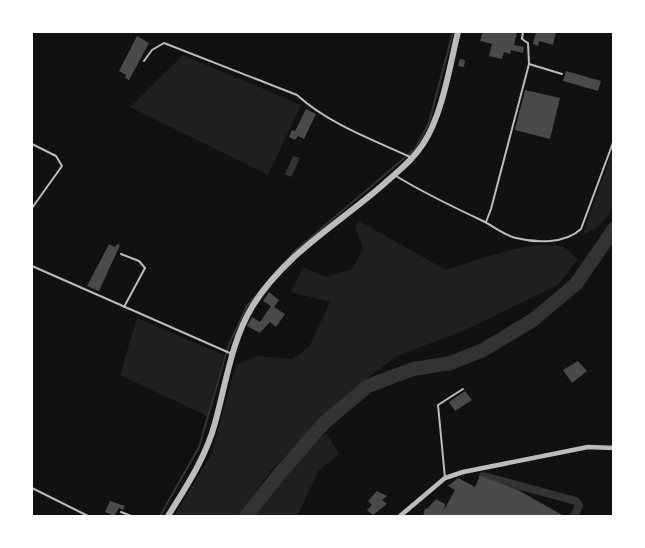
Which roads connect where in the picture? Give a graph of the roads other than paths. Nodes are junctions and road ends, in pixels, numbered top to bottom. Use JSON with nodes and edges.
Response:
{"nodes":[{"id":1,"x":458,"y":32,"type":"edge"},
{"id":2,"x":523,"y":32,"type":"edge"},
{"id":3,"x":144,"y":61,"type":"dead end"},
{"id":4,"x":529,"y":64,"type":"junction"},
{"id":5,"x":562,"y":74,"type":"dead end"},
{"id":6,"x":614,"y":140,"type":"edge"},
{"id":7,"x":32,"y":144,"type":"edge"},
{"id":8,"x":412,"y":158,"type":"junction"},
{"id":9,"x":394,"y":175,"type":"junction"},
{"id":10,"x":32,"y":208,"type":"edge"},
{"id":11,"x":486,"y":222,"type":"junction"},
{"id":12,"x":122,"y":254,"type":"dead end"},
{"id":13,"x":32,"y":266,"type":"edge"},
{"id":14,"x":124,"y":307,"type":"junction"},
{"id":15,"x":232,"y":354,"type":"junction"},
{"id":16,"x":463,"y":389,"type":"dead end"},
{"id":17,"x":614,"y":448,"type":"edge"},
{"id":18,"x":445,"y":478,"type":"junction"},
{"id":19,"x":32,"y":488,"type":"edge"},
{"id":20,"x":121,"y":512,"type":"dead end"},
{"id":21,"x":88,"y":516,"type":"edge"},
{"id":22,"x":131,"y":516,"type":"edge"},
{"id":23,"x":168,"y":516,"type":"edge"},
{"id":24,"x":400,"y":516,"type":"edge"}],
"edges":[{"from":1,"to":8,"type":"street"},
{"from":2,"to":4,"type":"lane"},
{"from":3,"to":8,"type":"lane"},
{"from":4,"to":5,"type":"lane"},
{"from":4,"to":11,"type":"lane"},
{"from":6,"to":11,"type":"lane"},
{"from":7,"to":10,"type":"lane"},
{"from":8,"to":9,"type":"street"},
{"from":9,"to":11,"type":"lane"},
{"from":9,"to":15,"type":"street"},
{"from":12,"to":14,"type":"lane"},
{"from":13,"to":14,"type":"lane"},
{"from":14,"to":15,"type":"lane"},
{"from":15,"to":23,"type":"street"},
{"from":16,"to":18,"type":"lane"},
{"from":17,"to":18,"type":"street"},
{"from":18,"to":24,"type":"street"},
{"from":19,"to":21,"type":"lane"},
{"from":20,"to":22,"type":"lane"}]}
